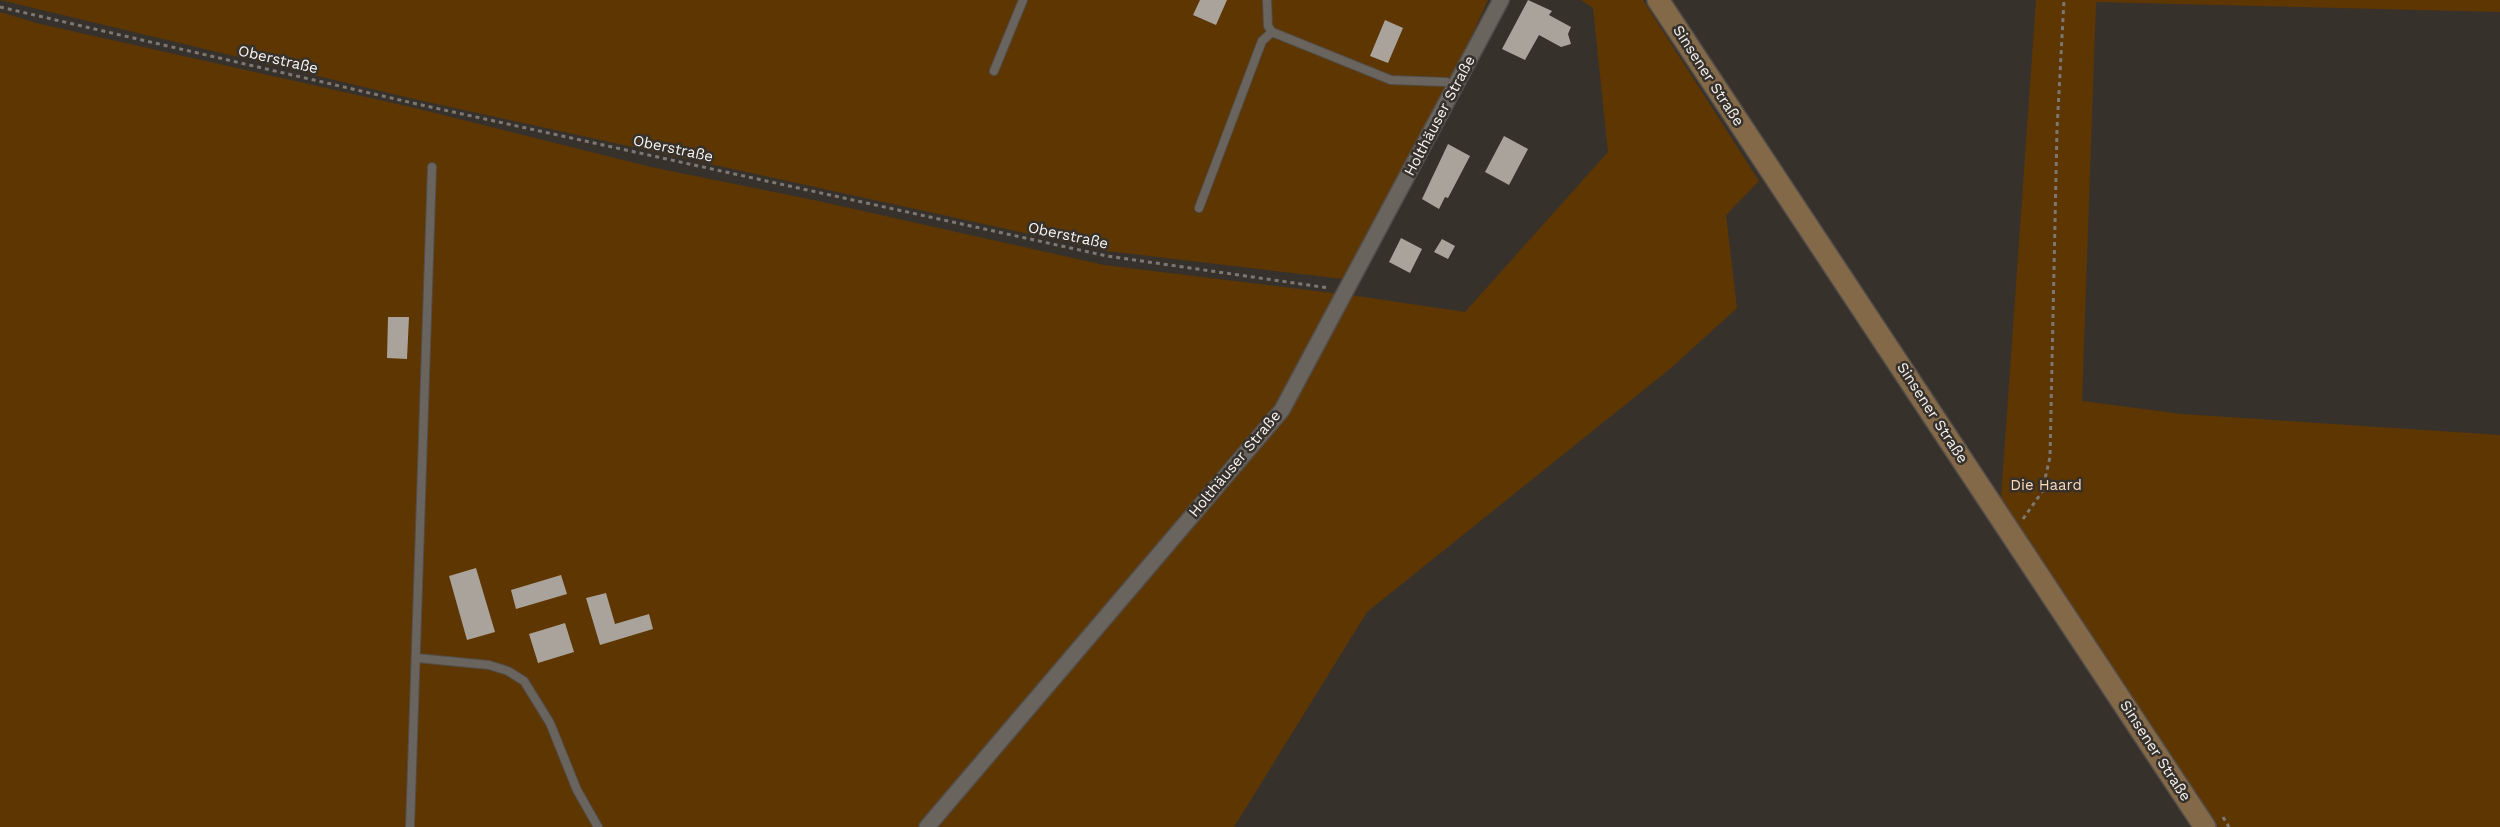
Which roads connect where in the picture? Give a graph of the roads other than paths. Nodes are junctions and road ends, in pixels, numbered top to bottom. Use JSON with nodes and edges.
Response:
{"nodes":[{"id":1,"x":1023,"y":0,"type":"edge"},
{"id":2,"x":1267,"y":0,"type":"edge"},
{"id":3,"x":1501,"y":0,"type":"edge"},
{"id":4,"x":1658,"y":0,"type":"edge"},
{"id":5,"x":1272,"y":32,"type":"junction"},
{"id":6,"x":994,"y":71,"type":"dead end"},
{"id":7,"x":1457,"y":86,"type":"junction"},
{"id":8,"x":432,"y":167,"type":"dead end"},
{"id":9,"x":1199,"y":208,"type":"dead end"},
{"id":10,"x":417,"y":658,"type":"junction"},
{"id":11,"x":410,"y":827,"type":"edge"},
{"id":12,"x":598,"y":827,"type":"edge"},
{"id":13,"x":927,"y":827,"type":"edge"},
{"id":14,"x":2205,"y":827,"type":"edge"}],
"edges":[{"from":1,"to":6,"type":"lane"},
{"from":2,"to":5,"type":"lane"},
{"from":3,"to":7,"type":"street","name":"Holthäuser Straße"},
{"from":4,"to":14,"type":"main road","name":"Sinsener Straße"},
{"from":5,"to":7,"type":"lane"},
{"from":5,"to":9,"type":"lane"},
{"from":7,"to":13,"type":"street","name":"Holthäuser Straße"},
{"from":8,"to":10,"type":"lane"},
{"from":10,"to":11,"type":"lane"},
{"from":10,"to":12,"type":"lane"}]}
